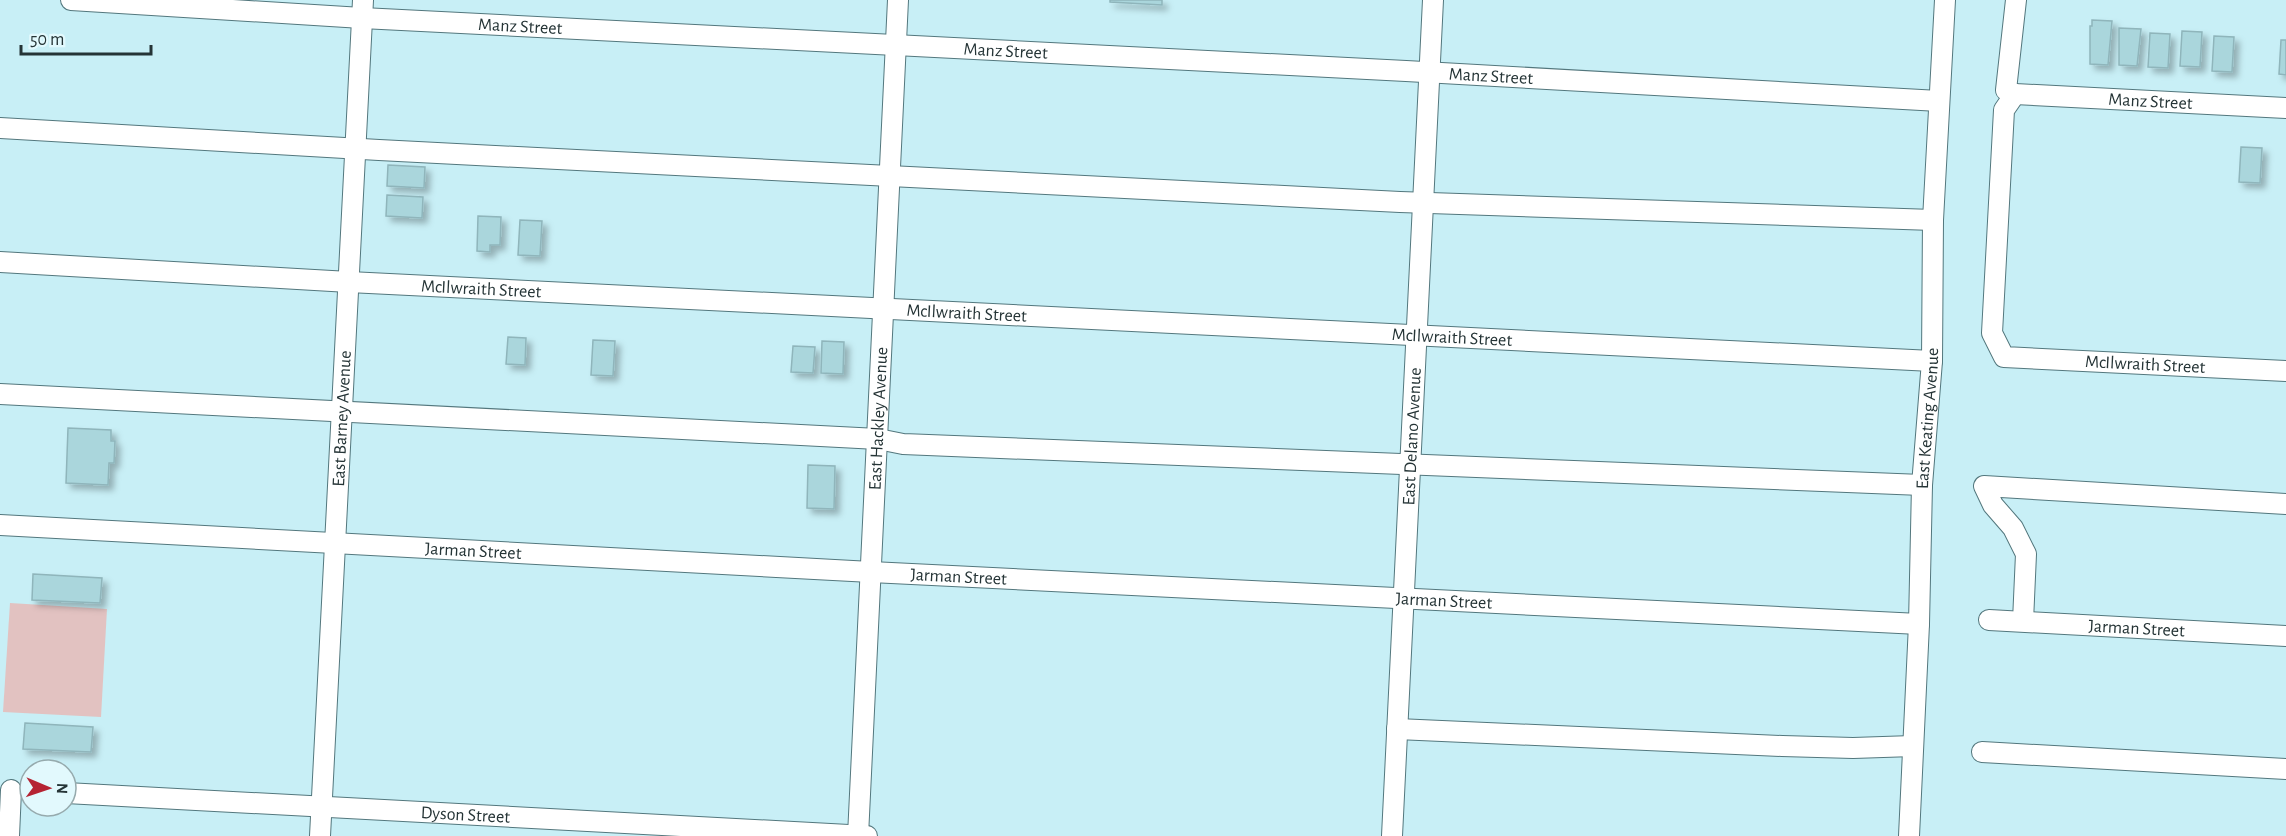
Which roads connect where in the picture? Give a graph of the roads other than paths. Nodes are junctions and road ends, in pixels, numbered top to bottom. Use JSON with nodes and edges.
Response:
{"nodes":[{"id":1,"x":71,"y":0,"type":"edge"},
{"id":2,"x":898,"y":0,"type":"edge"},
{"id":3,"x":1433,"y":0,"type":"edge"},
{"id":4,"x":1945,"y":0,"type":"edge"},
{"id":5,"x":2016,"y":0,"type":"edge"},
{"id":6,"x":363,"y":9,"type":"edge"},
{"id":7,"x":897,"y":44,"type":"junction"},
{"id":8,"x":1430,"y":72,"type":"junction"},
{"id":9,"x":2015,"y":94,"type":"junction"},
{"id":10,"x":1939,"y":101,"type":"junction"},
{"id":11,"x":2286,"y":108,"type":"edge"},
{"id":12,"x":0,"y":128,"type":"edge"},
{"id":13,"x":356,"y":149,"type":"junction"},
{"id":14,"x":891,"y":177,"type":"junction"},
{"id":15,"x":1423,"y":203,"type":"junction"},
{"id":16,"x":1933,"y":220,"type":"junction"},
{"id":17,"x":0,"y":262,"type":"edge"},
{"id":18,"x":349,"y":282,"type":"junction"},
{"id":19,"x":884,"y":308,"type":"junction"},
{"id":20,"x":1417,"y":335,"type":"junction"},
{"id":21,"x":1932,"y":361,"type":"junction"},
{"id":22,"x":2286,"y":371,"type":"edge"},
{"id":23,"x":0,"y":394,"type":"edge"},
{"id":24,"x":342,"y":413,"type":"junction"},
{"id":25,"x":878,"y":440,"type":"junction"},
{"id":26,"x":1410,"y":465,"type":"junction"},
{"id":27,"x":1922,"y":485,"type":"junction"},
{"id":28,"x":2286,"y":504,"type":"edge"},
{"id":29,"x":0,"y":525,"type":"edge"},
{"id":30,"x":335,"y":544,"type":"junction"},
{"id":31,"x":871,"y":572,"type":"junction"},
{"id":32,"x":1404,"y":599,"type":"junction"},
{"id":33,"x":1989,"y":620,"type":"dead end"},
{"id":34,"x":2023,"y":621,"type":"junction"},
{"id":35,"x":1919,"y":624,"type":"junction"},
{"id":36,"x":2286,"y":636,"type":"edge"},
{"id":37,"x":1397,"y":729,"type":"junction"},
{"id":38,"x":1913,"y":746,"type":"junction"},
{"id":39,"x":1982,"y":752,"type":"dead end"},
{"id":40,"x":2286,"y":769,"type":"edge"},
{"id":41,"x":14,"y":790,"type":"edge"},
{"id":42,"x":78,"y":794,"type":"edge"},
{"id":43,"x":322,"y":807,"type":"junction"},
{"id":44,"x":9,"y":836,"type":"edge"},
{"id":45,"x":320,"y":836,"type":"edge"},
{"id":46,"x":858,"y":836,"type":"edge"},
{"id":47,"x":867,"y":836,"type":"edge"},
{"id":48,"x":1392,"y":836,"type":"edge"},
{"id":49,"x":1909,"y":836,"type":"edge"}],
"edges":[{"from":1,"to":6,"type":"street","name":"Manz Street"},
{"from":2,"to":7,"type":"street","name":"East Hackley Avenue"},
{"from":3,"to":8,"type":"street","name":"East Delano Avenue"},
{"from":4,"to":10,"type":"street","name":"East Keating Avenue"},
{"from":5,"to":9,"type":"street"},
{"from":6,"to":7,"type":"street","name":"Manz Street"},
{"from":6,"to":13,"type":"street","name":"East Barney Avenue"},
{"from":7,"to":8,"type":"street","name":"Manz Street"},
{"from":7,"to":14,"type":"street","name":"East Hackley Avenue"},
{"from":8,"to":10,"type":"street","name":"Manz Street"},
{"from":8,"to":15,"type":"street","name":"East Delano Avenue"},
{"from":9,"to":11,"type":"street","name":"Manz Street"},
{"from":9,"to":22,"type":"street","name":"McIlwraith Street"},
{"from":10,"to":16,"type":"street","name":"East Keating Avenue"},
{"from":12,"to":13,"type":"street"},
{"from":13,"to":14,"type":"street"},
{"from":13,"to":18,"type":"street","name":"East Barney Avenue"},
{"from":14,"to":15,"type":"street"},
{"from":14,"to":19,"type":"street","name":"East Hackley Avenue"},
{"from":15,"to":16,"type":"street"},
{"from":15,"to":20,"type":"street","name":"East Delano Avenue"},
{"from":16,"to":21,"type":"street","name":"East Keating Avenue"},
{"from":17,"to":18,"type":"street","name":"McIlwraith Street"},
{"from":18,"to":19,"type":"street","name":"McIlwraith Street"},
{"from":18,"to":24,"type":"street","name":"East Barney Avenue"},
{"from":19,"to":20,"type":"street","name":"McIlwraith Street"},
{"from":19,"to":25,"type":"street","name":"East Hackley Avenue"},
{"from":20,"to":21,"type":"street","name":"McIlwraith Street"},
{"from":20,"to":26,"type":"street","name":"East Delano Avenue"},
{"from":21,"to":27,"type":"street","name":"East Keating Avenue"},
{"from":23,"to":24,"type":"street"},
{"from":24,"to":25,"type":"street"},
{"from":24,"to":30,"type":"street","name":"East Barney Avenue"},
{"from":25,"to":26,"type":"street"},
{"from":25,"to":31,"type":"street","name":"East Hackley Avenue"},
{"from":26,"to":27,"type":"street"},
{"from":26,"to":32,"type":"street","name":"East Delano Avenue"},
{"from":27,"to":35,"type":"street","name":"East Keating Avenue"},
{"from":28,"to":34,"type":"street"},
{"from":29,"to":30,"type":"street","name":"Jarman Street"},
{"from":30,"to":31,"type":"street","name":"Jarman Street"},
{"from":30,"to":43,"type":"street","name":"East Barney Avenue"},
{"from":31,"to":32,"type":"street","name":"Jarman Street"},
{"from":31,"to":46,"type":"street","name":"East Hackley Avenue"},
{"from":32,"to":35,"type":"street","name":"Jarman Street"},
{"from":32,"to":37,"type":"street","name":"East Delano Avenue"},
{"from":33,"to":34,"type":"street","name":"Jarman Street"},
{"from":34,"to":36,"type":"street","name":"Jarman Street"},
{"from":35,"to":38,"type":"street","name":"East Keating Avenue"},
{"from":37,"to":38,"type":"street"},
{"from":37,"to":48,"type":"street","name":"East Delano Avenue"},
{"from":38,"to":49,"type":"street","name":"East Keating Avenue"},
{"from":39,"to":40,"type":"street"},
{"from":41,"to":44,"type":"street"},
{"from":42,"to":43,"type":"street","name":"Dyson Street"},
{"from":43,"to":45,"type":"street","name":"East Barney Avenue"},
{"from":43,"to":46,"type":"street","name":"Dyson Street"},
{"from":46,"to":47,"type":"street","name":"Dyson Street"}]}
